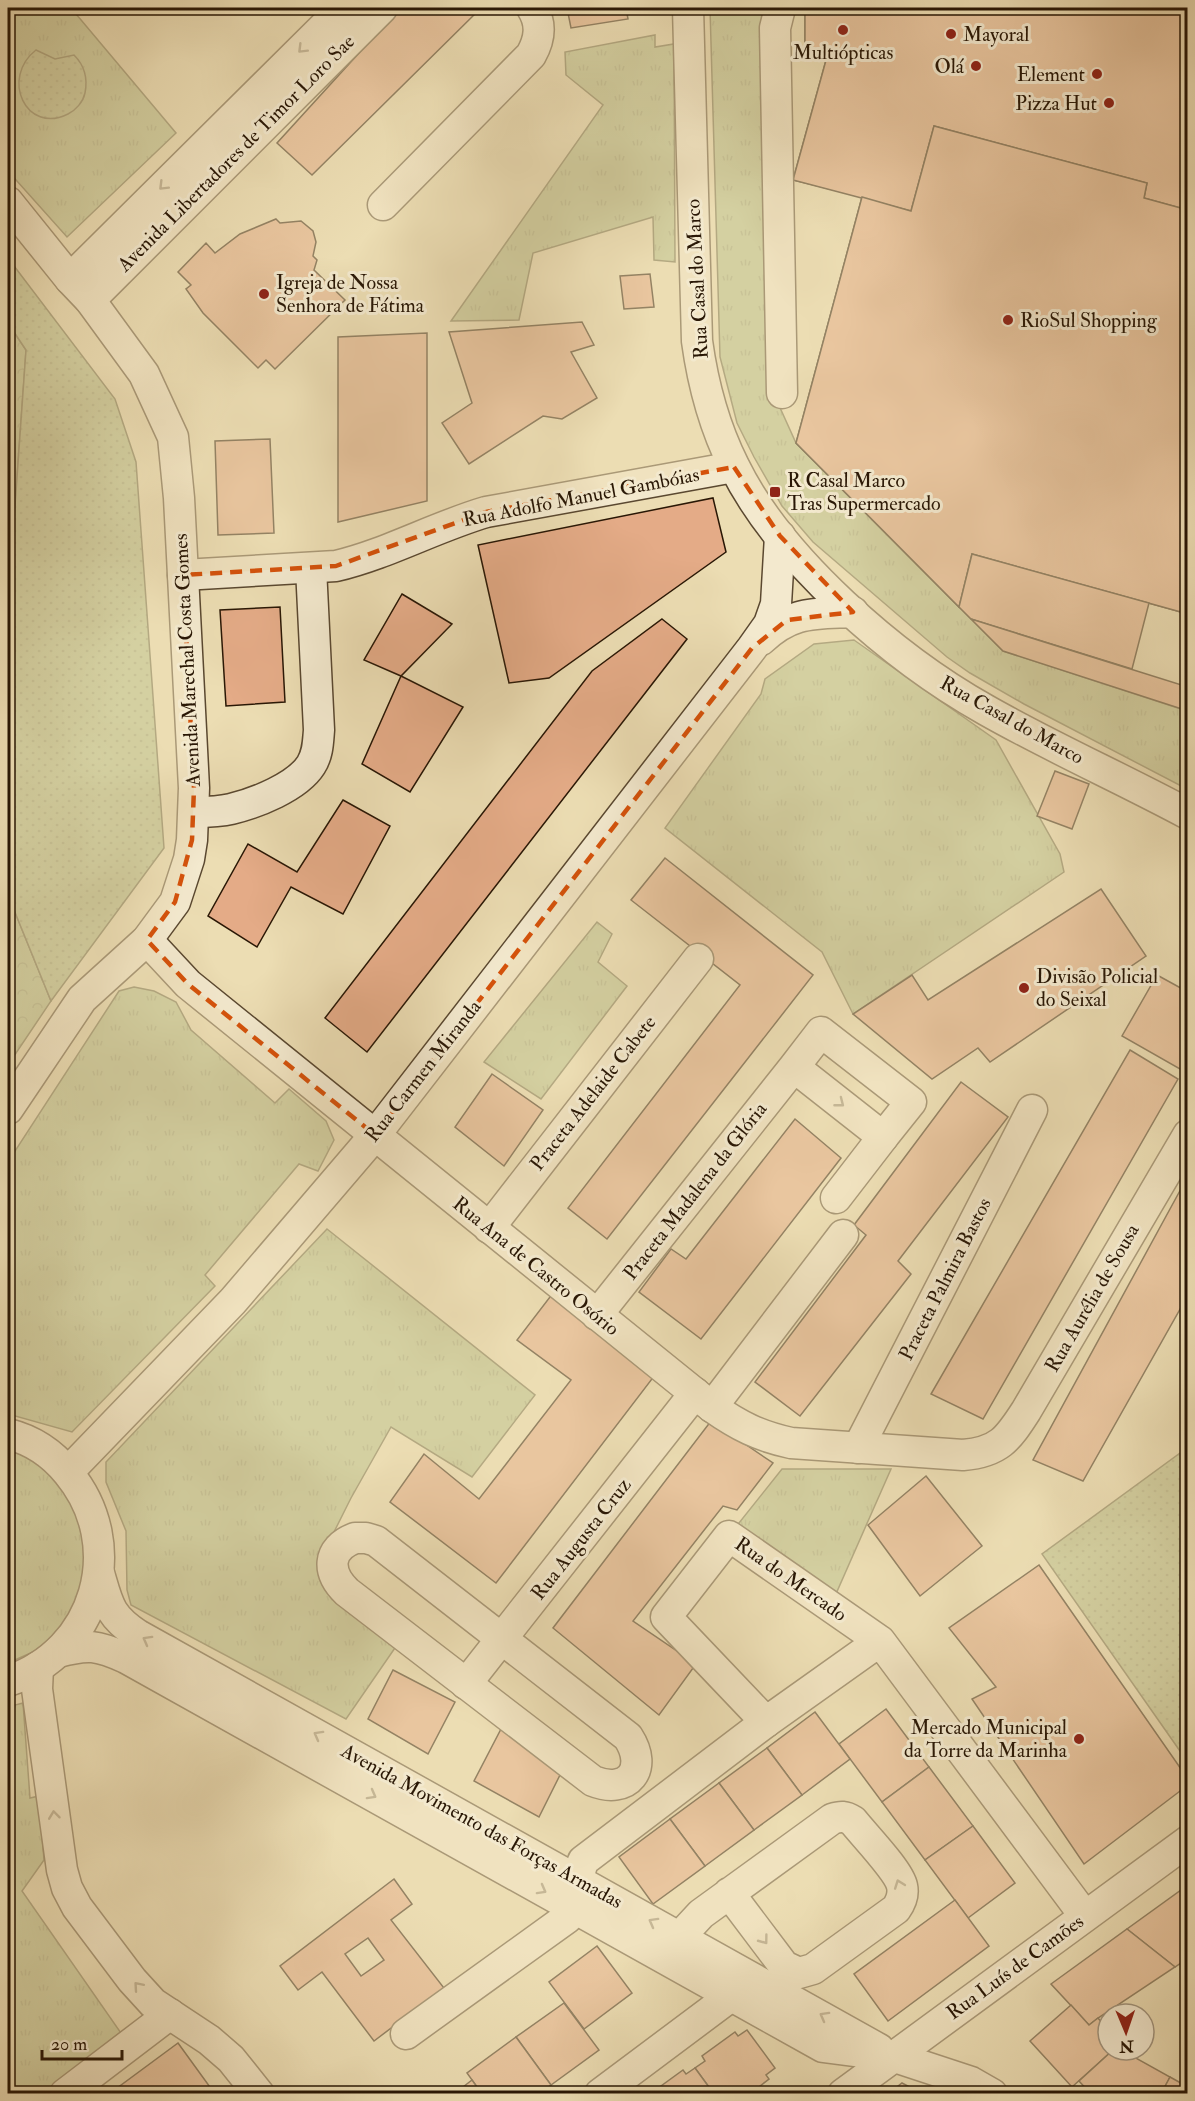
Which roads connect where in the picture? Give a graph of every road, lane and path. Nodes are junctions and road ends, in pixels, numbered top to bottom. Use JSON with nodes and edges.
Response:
{"nodes":[{"id":1,"x":343,"y":8,"type":"edge"},
{"id":2,"x":382,"y":8,"type":"edge"},
{"id":3,"x":532,"y":8,"type":"edge"},
{"id":4,"x":688,"y":8,"type":"edge"},
{"id":5,"x":780,"y":8,"type":"edge"},
{"id":6,"x":8,"y":202,"type":"edge"},
{"id":7,"x":383,"y":206,"type":"dead end"},
{"id":8,"x":80,"y":289,"type":"junction"},
{"id":9,"x":782,"y":393,"type":"dead end"},
{"id":10,"x":734,"y":467,"type":"junction"},
{"id":11,"x":780,"y":536,"type":"junction"},
{"id":12,"x":311,"y":568,"type":"junction"},
{"id":13,"x":183,"y":575,"type":"junction"},
{"id":14,"x":853,"y":612,"type":"junction"},
{"id":15,"x":752,"y":648,"type":"junction"},
{"id":16,"x":194,"y":812,"type":"junction"},
{"id":17,"x":1188,"y":814,"type":"edge"},
{"id":18,"x":147,"y":940,"type":"junction"},
{"id":19,"x":698,"y":959,"type":"dead end"},
{"id":20,"x":794,"y":1067,"type":"junction"},
{"id":21,"x":8,"y":1109,"type":"edge"},
{"id":22,"x":1032,"y":1110,"type":"dead end"},
{"id":23,"x":375,"y":1135,"type":"junction"},
{"id":24,"x":1188,"y":1135,"type":"edge"},
{"id":25,"x":883,"y":1137,"type":"junction"},
{"id":26,"x":836,"y":1198,"type":"dead end"},
{"id":27,"x":489,"y":1228,"type":"junction"},
{"id":28,"x":843,"y":1235,"type":"dead end"},
{"id":29,"x":597,"y":1315,"type":"junction"},
{"id":30,"x":704,"y":1400,"type":"junction"},
{"id":31,"x":8,"y":1434,"type":"edge"},
{"id":32,"x":858,"y":1448,"type":"junction"},
{"id":33,"x":986,"y":1452,"type":"joint"},
{"id":34,"x":68,"y":1472,"type":"junction"},
{"id":35,"x":99,"y":1573,"type":"junction"},
{"id":36,"x":502,"y":1639,"type":"junction"},
{"id":37,"x":880,"y":1641,"type":"junction"},
{"id":38,"x":48,"y":1659,"type":"junction"},
{"id":39,"x":8,"y":1681,"type":"edge"},
{"id":40,"x":466,"y":1684,"type":"junction"},
{"id":41,"x":235,"y":1703,"type":"junction"},
{"id":42,"x":766,"y":1722,"type":"junction"},
{"id":43,"x":1188,"y":1840,"type":"edge"},
{"id":44,"x":574,"y":1893,"type":"junction"},
{"id":45,"x":729,"y":1893,"type":"junction"},
{"id":46,"x":1084,"y":1916,"type":"junction"},
{"id":47,"x":676,"y":1950,"type":"junction"},
{"id":48,"x":731,"y":1996,"type":"junction"},
{"id":49,"x":170,"y":2014,"type":"junction"},
{"id":50,"x":406,"y":2034,"type":"dead end"},
{"id":51,"x":892,"y":2056,"type":"junction"},
{"id":52,"x":65,"y":2094,"type":"edge"},
{"id":53,"x":259,"y":2094,"type":"edge"},
{"id":54,"x":600,"y":2094,"type":"edge"},
{"id":55,"x":843,"y":2094,"type":"edge"},
{"id":56,"x":992,"y":2094,"type":"edge"}],
"edges":[{"from":1,"to":8,"type":"street","name":"Avenida Libertadores de Timor Loro Sae","one_way":true},
{"from":2,"to":8,"type":"street","name":"Avenida Libertadores de Timor Loro Sae"},
{"from":3,"to":7,"type":"street"},
{"from":4,"to":10,"type":"street","name":"Rua Casal do Marco"},
{"from":5,"to":9,"type":"street"},
{"from":6,"to":8,"type":"street","name":"Avenida Marechal Costa Gomes"},
{"from":8,"to":13,"type":"street","name":"Avenida Marechal Costa Gomes"},
{"from":10,"to":11,"type":"street","name":"Rua Casal do Marco"},
{"from":10,"to":12,"type":"street","name":"Rua Adolfo Manuel Gambóias"},
{"from":11,"to":14,"type":"street","name":"Rua Casal do Marco"},
{"from":11,"to":15,"type":"street","name":"Rua Carmen Miranda"},
{"from":12,"to":13,"type":"street","name":"Rua Adolfo Manuel Gambóias"},
{"from":12,"to":16,"type":"street"},
{"from":13,"to":16,"type":"street","name":"Avenida Marechal Costa Gomes"},
{"from":14,"to":15,"type":"street","name":"Rua Carmen Miranda"},
{"from":14,"to":17,"type":"street","name":"Rua Casal do Marco"},
{"from":15,"to":23,"type":"street","name":"Rua Carmen Miranda"},
{"from":16,"to":18,"type":"street","name":"Avenida Marechal Costa Gomes"},
{"from":18,"to":21,"type":"street","name":"Avenida Marechal Costa Gomes"},
{"from":18,"to":23,"type":"street","name":"Rua Ana de Castro Osório"},
{"from":19,"to":27,"type":"street","name":"Praceta Adelaide Cabete"},
{"from":20,"to":25,"type":"street","one_way":true},
{"from":20,"to":25,"type":"street","name":"Praceta Madalena da Glória"},
{"from":20,"to":29,"type":"street","name":"Praceta Madalena da Glória"},
{"from":22,"to":32,"type":"street","name":"Praceta Palmira Bastos"},
{"from":23,"to":27,"type":"street","name":"Rua Ana de Castro Osório"},
{"from":23,"to":34,"type":"street","name":"Rua Carmen Miranda"},
{"from":24,"to":33,"type":"street","name":"Rua Aurélia de Sousa"},
{"from":25,"to":26,"type":"street","name":"Praceta Madalena da Glória"},
{"from":27,"to":29,"type":"street","name":"Rua Ana de Castro Osório"},
{"from":28,"to":30,"type":"street"},
{"from":29,"to":30,"type":"street","name":"Rua Ana de Castro Osório"},
{"from":30,"to":32,"type":"street","name":"Rua Ana de Castro Osório"},
{"from":30,"to":36,"type":"street","name":"Rua Augusta Cruz"},
{"from":31,"to":34,"type":"street"},
{"from":32,"to":33,"type":"street","name":"Rua Ana de Castro Osório"},
{"from":34,"to":35,"type":"street"},
{"from":35,"to":38,"type":"street"},
{"from":41,"to":35,"type":"street","name":"Avenida Movimento das Forças Armadas","one_way":true},
{"from":36,"to":40,"type":"street","name":"Rua Augusta Cruz"},
{"from":36,"to":40,"type":"street"},
{"from":36,"to":40,"type":"street"},
{"from":37,"to":42,"type":"street"},
{"from":37,"to":42,"type":"street","name":"Rua do Mercado"},
{"from":37,"to":46,"type":"street","name":"Rua do Mercado"},
{"from":38,"to":39,"type":"street"},
{"from":38,"to":41,"type":"street","name":"Avenida Movimento das Forças Armadas"},
{"from":49,"to":38,"type":"street","one_way":true},
{"from":41,"to":44,"type":"street","name":"Avenida Movimento das Forças Armadas"},
{"from":42,"to":44,"type":"street"},
{"from":43,"to":46,"type":"street","name":"Rua Luís de Camões"},
{"from":44,"to":47,"type":"street","name":"Avenida Movimento das Forças Armadas"},
{"from":44,"to":50,"type":"street"},
{"from":45,"to":45,"type":"street","one_way":true},
{"from":45,"to":47,"type":"street"},
{"from":46,"to":51,"type":"street","name":"Rua Luís de Camões"},
{"from":47,"to":48,"type":"street","name":"Avenida Movimento das Forças Armadas"},
{"from":51,"to":47,"type":"street","name":"Avenida Movimento das Forças Armadas","one_way":true},
{"from":48,"to":51,"type":"street","name":"Avenida Movimento das Forças Armadas"},
{"from":48,"to":54,"type":"street"},
{"from":49,"to":52,"type":"street"},
{"from":49,"to":53,"type":"street"},
{"from":51,"to":55,"type":"street","name":"Rua Luís de Camões"},
{"from":51,"to":56,"type":"street","name":"Avenida Movimento das Forças Armadas"}]}
